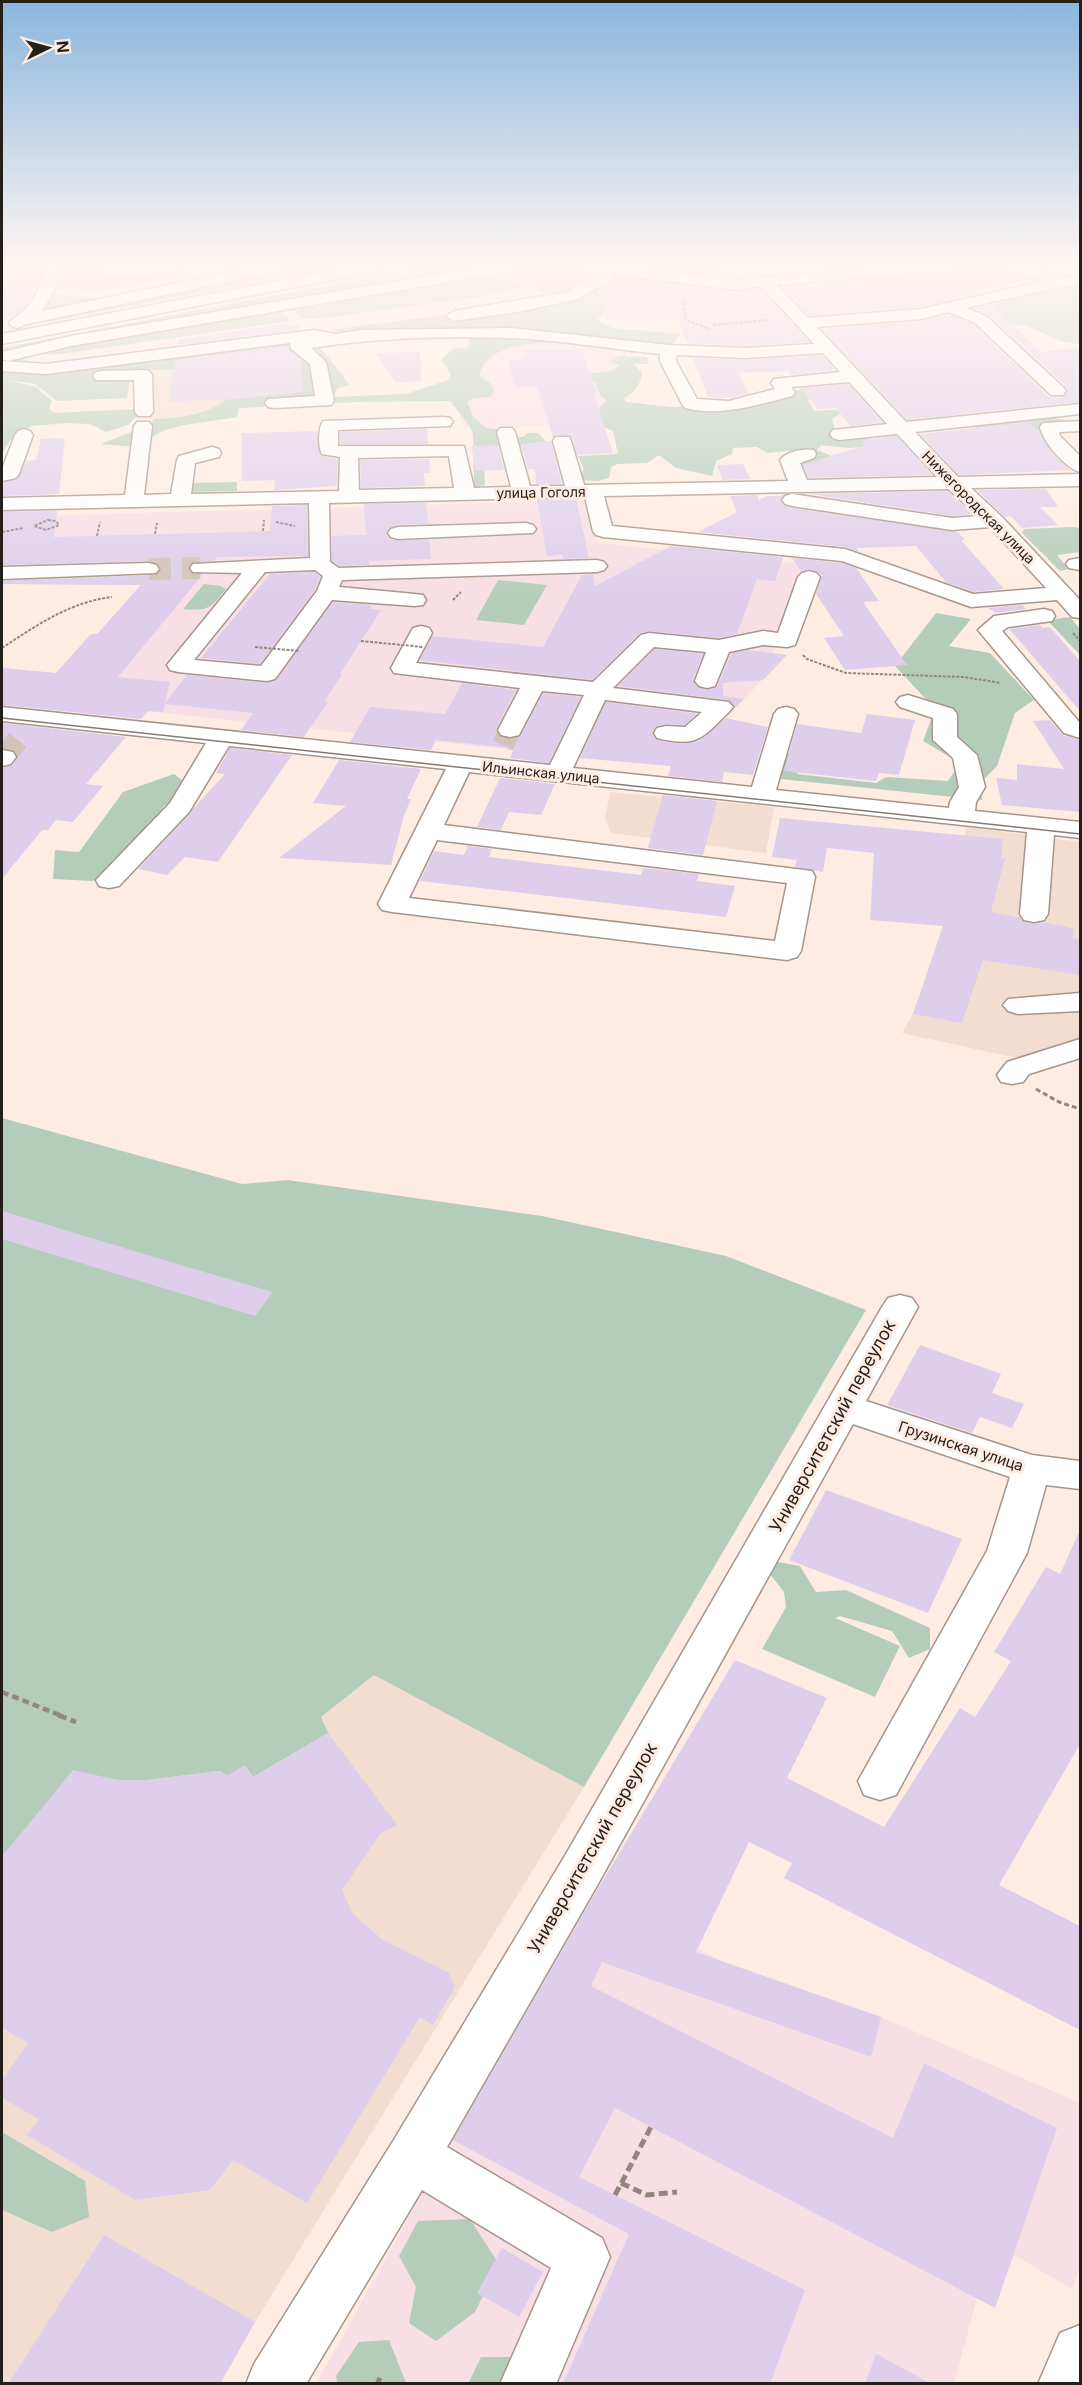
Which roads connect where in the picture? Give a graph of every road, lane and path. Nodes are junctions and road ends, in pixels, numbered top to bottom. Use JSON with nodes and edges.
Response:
{"nodes":[{"id":1,"x":97,"y":376,"type":"edge"},
{"id":2,"x":143,"y":376,"type":"edge"},
{"id":3,"x":321,"y":376,"type":"edge"},
{"id":4,"x":676,"y":376,"type":"edge"},
{"id":5,"x":851,"y":376,"type":"edge"},
{"id":6,"x":854,"y":376,"type":"edge"},
{"id":7,"x":1041,"y":376,"type":"edge"},
{"id":8,"x":2,"y":379,"type":"edge"},
{"id":9,"x":1057,"y":391,"type":"dead end"},
{"id":10,"x":274,"y":403,"type":"dead end"},
{"id":11,"x":1080,"y":409,"type":"edge"},
{"id":12,"x":444,"y":422,"type":"dead end"},
{"id":13,"x":1080,"y":426,"type":"edge"},
{"id":14,"x":903,"y":428,"type":"junction"},
{"id":15,"x":506,"y":432,"type":"dead end"},
{"id":16,"x":839,"y":434,"type":"dead end"},
{"id":17,"x":24,"y":435,"type":"dead end"},
{"id":18,"x":562,"y":441,"type":"dead end"},
{"id":19,"x":212,"y":453,"type":"dead end"},
{"id":20,"x":349,"y":453,"type":"junction"},
{"id":21,"x":807,"y":453,"type":"dead end"},
{"id":22,"x":1080,"y":466,"type":"edge"},
{"id":23,"x":2,"y":475,"type":"edge"},
{"id":24,"x":1080,"y":480,"type":"edge"},
{"id":25,"x":953,"y":482,"type":"junction"},
{"id":26,"x":776,"y":486,"type":"junction"},
{"id":27,"x":800,"y":486,"type":"junction"},
{"id":28,"x":720,"y":488,"type":"junction"},
{"id":29,"x":455,"y":491,"type":"junction"},
{"id":30,"x":584,"y":491,"type":"junction"},
{"id":31,"x":522,"y":492,"type":"junction"},
{"id":32,"x":349,"y":496,"type":"junction"},
{"id":33,"x":320,"y":497,"type":"junction"},
{"id":34,"x":180,"y":500,"type":"junction"},
{"id":35,"x":134,"y":501,"type":"junction"},
{"id":36,"x":2,"y":504,"type":"edge"},
{"id":37,"x":729,"y":507,"type":"dead end"},
{"id":38,"x":157,"y":522,"type":"dead end"},
{"id":39,"x":880,"y":525,"type":"dead end"},
{"id":40,"x":34,"y":526,"type":"dead end"},
{"id":41,"x":526,"y":529,"type":"dead end"},
{"id":42,"x":464,"y":531,"type":"junction"},
{"id":43,"x":2,"y":532,"type":"edge"},
{"id":44,"x":398,"y":533,"type":"dead end"},
{"id":45,"x":1001,"y":533,"type":"junction"},
{"id":46,"x":155,"y":534,"type":"dead end"},
{"id":47,"x":259,"y":566,"type":"junction"},
{"id":48,"x":597,"y":566,"type":"dead end"},
{"id":49,"x":200,"y":568,"type":"tunnel mouth"},
{"id":50,"x":149,"y":569,"type":"tunnel mouth"},
{"id":51,"x":2,"y":573,"type":"edge"},
{"id":52,"x":327,"y":577,"type":"junction"},
{"id":53,"x":809,"y":577,"type":"dead end"},
{"id":54,"x":1063,"y":593,"type":"junction"},
{"id":55,"x":112,"y":597,"type":"dead end"},
{"id":56,"x":415,"y":600,"type":"dead end"},
{"id":57,"x":1080,"y":612,"type":"edge"},
{"id":58,"x":422,"y":640,"type":"joint"},
{"id":59,"x":787,"y":640,"type":"junction"},
{"id":60,"x":361,"y":641,"type":"dead end"},
{"id":61,"x":255,"y":647,"type":"dead end"},
{"id":62,"x":719,"y":647,"type":"junction"},
{"id":63,"x":2,"y":648,"type":"edge"},
{"id":64,"x":300,"y":651,"type":"dead end"},
{"id":65,"x":707,"y":681,"type":"dead end"},
{"id":66,"x":535,"y":682,"type":"junction"},
{"id":67,"x":1038,"y":688,"type":"junction"},
{"id":68,"x":598,"y":690,"type":"junction"},
{"id":69,"x":908,"y":702,"type":"dead end"},
{"id":70,"x":2,"y":714,"type":"edge"},
{"id":71,"x":786,"y":714,"type":"dead end"},
{"id":72,"x":1080,"y":731,"type":"edge"},
{"id":73,"x":666,"y":733,"type":"dead end"},
{"id":74,"x":220,"y":738,"type":"junction"},
{"id":75,"x":461,"y":764,"type":"junction"},
{"id":76,"x":491,"y":767,"type":"junction"},
{"id":77,"x":558,"y":774,"type":"junction"},
{"id":78,"x":762,"y":796,"type":"junction"},
{"id":79,"x":961,"y":818,"type":"junction"},
{"id":80,"x":1040,"y":826,"type":"junction"},
{"id":81,"x":1080,"y":830,"type":"edge"},
{"id":82,"x":429,"y":831,"type":"junction"},
{"id":83,"x":110,"y":880,"type":"dead end"},
{"id":84,"x":1034,"y":914,"type":"dead end"},
{"id":85,"x":1080,"y":1002,"type":"edge"},
{"id":86,"x":1018,"y":1005,"type":"dead end"},
{"id":87,"x":1080,"y":1048,"type":"edge"},
{"id":88,"x":1012,"y":1075,"type":"joint"},
{"id":89,"x":1080,"y":1109,"type":"edge"},
{"id":90,"x":900,"y":1307,"type":"dead end"},
{"id":91,"x":843,"y":1407,"type":"junction"},
{"id":92,"x":1031,"y":1469,"type":"junction"},
{"id":93,"x":1080,"y":1475,"type":"edge"},
{"id":94,"x":2,"y":1692,"type":"edge"},
{"id":95,"x":76,"y":1722,"type":"dead end"},
{"id":96,"x":880,"y":1781,"type":"dead end"},
{"id":97,"x":651,"y":2127,"type":"dead end"},
{"id":98,"x":412,"y":2156,"type":"junction"},
{"id":99,"x":621,"y":2183,"type":"junction"},
{"id":100,"x":677,"y":2192,"type":"dead end"},
{"id":101,"x":615,"y":2195,"type":"dead end"},
{"id":102,"x":1080,"y":2353,"type":"edge"},
{"id":103,"x":274,"y":2384,"type":"edge"},
{"id":104,"x":528,"y":2384,"type":"edge"},
{"id":105,"x":1066,"y":2384,"type":"edge"}],
"edges":[{"from":1,"to":8,"type":"street"},
{"from":2,"to":35,"type":"street"},
{"from":3,"to":10,"type":"street"},
{"from":4,"to":5,"type":"street"},
{"from":6,"to":14,"type":"street","name":"Нижегородская улица"},
{"from":7,"to":9,"type":"street"},
{"from":11,"to":14,"type":"street"},
{"from":12,"to":20,"type":"street"},
{"from":13,"to":22,"type":"street"},
{"from":14,"to":16,"type":"street"},
{"from":14,"to":25,"type":"street","name":"Нижегородская улица"},
{"from":15,"to":31,"type":"street"},
{"from":17,"to":23,"type":"street"},
{"from":18,"to":30,"type":"street"},
{"from":19,"to":34,"type":"street"},
{"from":20,"to":29,"type":"street"},
{"from":20,"to":32,"type":"street"},
{"from":21,"to":27,"type":"street"},
{"from":24,"to":25,"type":"street","name":"улица Гоголя"},
{"from":25,"to":27,"type":"street","name":"улица Гоголя"},
{"from":25,"to":45,"type":"street","name":"Нижегородская улица"},
{"from":26,"to":27,"type":"street","name":"улица Гоголя"},
{"from":26,"to":28,"type":"street","name":"улица Гоголя"},
{"from":26,"to":45,"type":"street"},
{"from":28,"to":30,"type":"street","name":"улица Гоголя"},
{"from":28,"to":37,"type":"street"},
{"from":29,"to":31,"type":"street","name":"улица Гоголя"},
{"from":29,"to":32,"type":"street","name":"улица Гоголя"},
{"from":29,"to":42,"type":"street"},
{"from":30,"to":31,"type":"street","name":"улица Гоголя"},
{"from":30,"to":54,"type":"street"},
{"from":32,"to":33,"type":"street","name":"улица Гоголя"},
{"from":33,"to":34,"type":"street","name":"улица Гоголя"},
{"from":33,"to":52,"type":"street"},
{"from":34,"to":35,"type":"street","name":"улица Гоголя"},
{"from":35,"to":36,"type":"street","name":"улица Гоголя"},
{"from":38,"to":46,"type":"path"},
{"from":39,"to":45,"type":"street"},
{"from":40,"to":43,"type":"path"},
{"from":41,"to":42,"type":"street"},
{"from":42,"to":44,"type":"street"},
{"from":45,"to":54,"type":"street","name":"Нижегородская улица"},
{"from":47,"to":49,"type":"street"},
{"from":47,"to":52,"type":"street"},
{"from":47,"to":52,"type":"street"},
{"from":48,"to":52,"type":"street"},
{"from":50,"to":51,"type":"street"},
{"from":52,"to":56,"type":"street"},
{"from":53,"to":59,"type":"street"},
{"from":54,"to":57,"type":"street","name":"Нижегородская улица"},
{"from":55,"to":63,"type":"path"},
{"from":57,"to":67,"type":"street"},
{"from":58,"to":60,"type":"path","bridge":true},
{"from":58,"to":66,"type":"street"},
{"from":59,"to":62,"type":"street"},
{"from":59,"to":67,"type":"path"},
{"from":61,"to":64,"type":"path","bridge":true},
{"from":62,"to":65,"type":"street"},
{"from":62,"to":68,"type":"street"},
{"from":66,"to":68,"type":"street"},
{"from":66,"to":76,"type":"street"},
{"from":67,"to":72,"type":"street"},
{"from":68,"to":73,"type":"street"},
{"from":68,"to":77,"type":"street"},
{"from":69,"to":79,"type":"street"},
{"from":70,"to":74,"type":"street","name":"Ильинская улица"},
{"from":71,"to":78,"type":"street"},
{"from":74,"to":75,"type":"street","name":"Ильинская улица"},
{"from":74,"to":83,"type":"street"},
{"from":75,"to":76,"type":"street","name":"Ильинская улица"},
{"from":75,"to":82,"type":"street"},
{"from":76,"to":77,"type":"street","name":"Ильинская улица"},
{"from":77,"to":78,"type":"street","name":"Ильинская улица"},
{"from":78,"to":79,"type":"street","name":"Ильинская улица"},
{"from":79,"to":80,"type":"street","name":"Ильинская улица"},
{"from":80,"to":81,"type":"street","name":"Ильинская улица"},
{"from":80,"to":84,"type":"street"},
{"from":82,"to":82,"type":"street"},
{"from":85,"to":86,"type":"street"},
{"from":87,"to":88,"type":"street"},
{"from":88,"to":89,"type":"path"},
{"from":90,"to":91,"type":"street","name":"Университетский переулок"},
{"from":91,"to":92,"type":"street","name":"Грузинская улица"},
{"from":91,"to":98,"type":"street","name":"Университетский переулок"},
{"from":92,"to":93,"type":"street","name":"Грузинская улица"},
{"from":92,"to":96,"type":"street"},
{"from":94,"to":95,"type":"path"},
{"from":97,"to":99,"type":"path"},
{"from":98,"to":103,"type":"street","name":"Университетский переулок"},
{"from":98,"to":104,"type":"street"},
{"from":99,"to":100,"type":"path"},
{"from":99,"to":101,"type":"path"},
{"from":102,"to":105,"type":"street"}]}
